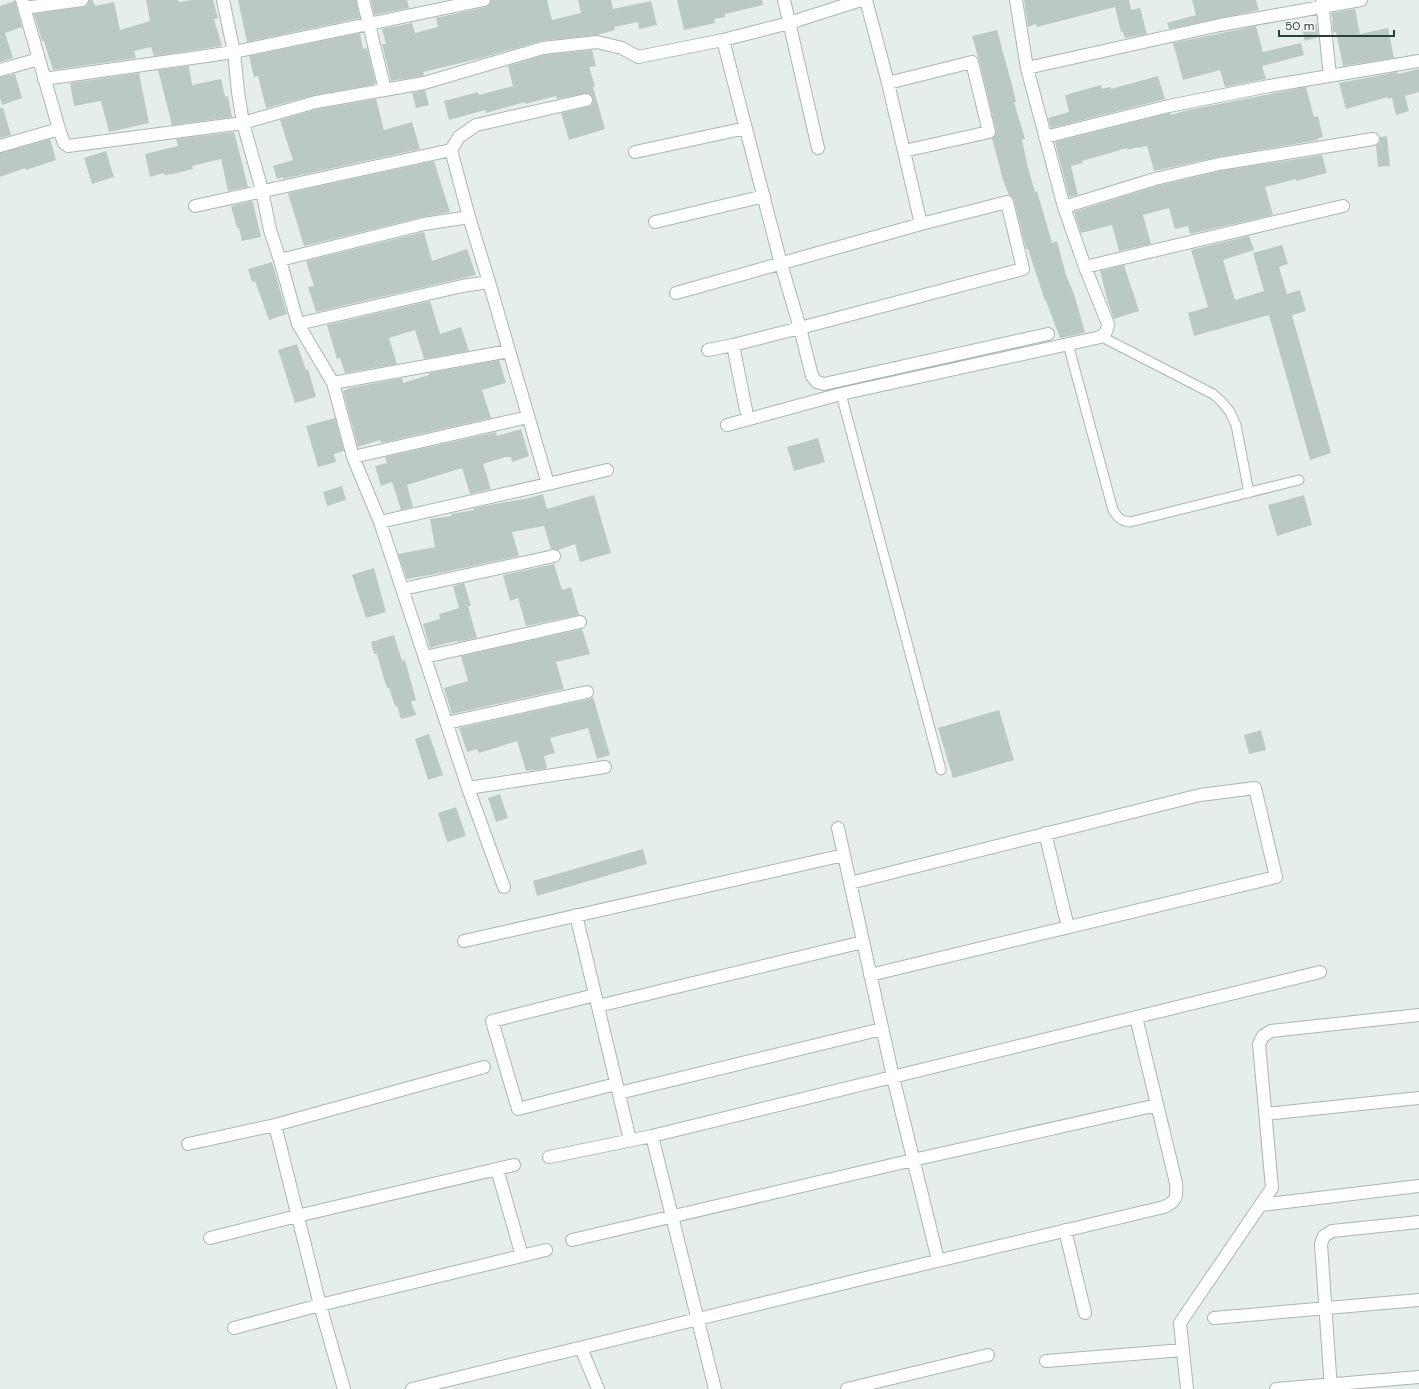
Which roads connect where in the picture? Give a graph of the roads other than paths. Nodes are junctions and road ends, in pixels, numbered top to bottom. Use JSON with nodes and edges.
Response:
{"nodes":[{"id":1,"x":82,"y":0,"type":"edge"},
{"id":2,"x":223,"y":0,"type":"edge"},
{"id":3,"x":363,"y":0,"type":"edge"},
{"id":4,"x":484,"y":0,"type":"edge"},
{"id":5,"x":784,"y":0,"type":"edge"},
{"id":6,"x":861,"y":0,"type":"edge"},
{"id":7,"x":866,"y":0,"type":"edge"},
{"id":8,"x":1016,"y":0,"type":"edge"},
{"id":9,"x":1361,"y":0,"type":"edge"},
{"id":10,"x":1322,"y":3,"type":"edge"},
{"id":11,"x":23,"y":4,"type":"edge"},
{"id":12,"x":368,"y":23,"type":"junction"},
{"id":13,"x":788,"y":23,"type":"junction"},
{"id":14,"x":723,"y":40,"type":"junction"},
{"id":15,"x":234,"y":52,"type":"junction"},
{"id":16,"x":39,"y":59,"type":"junction"},
{"id":17,"x":1419,"y":61,"type":"edge"},
{"id":18,"x":1027,"y":68,"type":"junction"},
{"id":19,"x":0,"y":70,"type":"edge"},
{"id":20,"x":1330,"y":76,"type":"junction"},
{"id":21,"x":44,"y":79,"type":"junction"},
{"id":22,"x":888,"y":83,"type":"junction"},
{"id":23,"x":385,"y":90,"type":"junction"},
{"id":24,"x":586,"y":100,"type":"dead end"},
{"id":25,"x":243,"y":123,"type":"junction"},
{"id":26,"x":746,"y":128,"type":"junction"},
{"id":27,"x":59,"y":129,"type":"junction"},
{"id":28,"x":1045,"y":137,"type":"junction"},
{"id":29,"x":1373,"y":139,"type":"dead end"},
{"id":30,"x":0,"y":146,"type":"edge"},
{"id":31,"x":818,"y":148,"type":"dead end"},
{"id":32,"x":451,"y":150,"type":"junction"},
{"id":33,"x":904,"y":151,"type":"junction"},
{"id":34,"x":635,"y":152,"type":"dead end"},
{"id":35,"x":262,"y":190,"type":"junction"},
{"id":36,"x":764,"y":196,"type":"junction"},
{"id":37,"x":195,"y":206,"type":"dead end"},
{"id":38,"x":1343,"y":206,"type":"dead end"},
{"id":39,"x":1064,"y":207,"type":"junction"},
{"id":40,"x":468,"y":217,"type":"junction"},
{"id":41,"x":655,"y":222,"type":"dead end"},
{"id":42,"x":921,"y":224,"type":"junction"},
{"id":43,"x":280,"y":260,"type":"junction"},
{"id":44,"x":781,"y":264,"type":"junction"},
{"id":45,"x":1085,"y":267,"type":"junction"},
{"id":46,"x":489,"y":282,"type":"junction"},
{"id":47,"x":676,"y":293,"type":"dead end"},
{"id":48,"x":298,"y":324,"type":"junction"},
{"id":49,"x":800,"y":328,"type":"junction"},
{"id":50,"x":1048,"y":334,"type":"dead end"},
{"id":51,"x":1102,"y":337,"type":"junction"},
{"id":52,"x":1068,"y":344,"type":"junction"},
{"id":53,"x":733,"y":345,"type":"junction"},
{"id":54,"x":708,"y":350,"type":"dead end"},
{"id":55,"x":509,"y":351,"type":"junction"},
{"id":56,"x":333,"y":383,"type":"junction"},
{"id":57,"x":841,"y":394,"type":"junction"},
{"id":58,"x":746,"y":410,"type":"dead end"},
{"id":59,"x":528,"y":417,"type":"junction"},
{"id":60,"x":727,"y":425,"type":"dead end"},
{"id":61,"x":353,"y":457,"type":"junction"},
{"id":62,"x":607,"y":470,"type":"dead end"},
{"id":63,"x":1299,"y":480,"type":"dead end"},
{"id":64,"x":548,"y":484,"type":"junction"},
{"id":65,"x":1249,"y":493,"type":"junction"},
{"id":66,"x":380,"y":522,"type":"junction"},
{"id":67,"x":554,"y":556,"type":"dead end"},
{"id":68,"x":403,"y":588,"type":"junction"},
{"id":69,"x":580,"y":622,"type":"dead end"},
{"id":70,"x":425,"y":657,"type":"junction"},
{"id":71,"x":587,"y":692,"type":"dead end"},
{"id":72,"x":447,"y":723,"type":"junction"},
{"id":73,"x":605,"y":767,"type":"dead end"},
{"id":74,"x":941,"y":770,"type":"dead end"},
{"id":75,"x":468,"y":788,"type":"junction"},
{"id":76,"x":838,"y":828,"type":"dead end"},
{"id":77,"x":1045,"y":833,"type":"junction"},
{"id":78,"x":844,"y":855,"type":"junction"},
{"id":79,"x":850,"y":882,"type":"junction"},
{"id":80,"x":504,"y":887,"type":"dead end"},
{"id":81,"x":576,"y":915,"type":"junction"},
{"id":82,"x":1068,"y":927,"type":"junction"},
{"id":83,"x":464,"y":942,"type":"dead end"},
{"id":84,"x":863,"y":942,"type":"junction"},
{"id":85,"x":1320,"y":972,"type":"dead end"},
{"id":86,"x":870,"y":975,"type":"junction"},
{"id":87,"x":596,"y":1001,"type":"junction"},
{"id":88,"x":1419,"y":1015,"type":"edge"},
{"id":89,"x":1136,"y":1017,"type":"junction"},
{"id":90,"x":882,"y":1029,"type":"junction"},
{"id":91,"x":484,"y":1067,"type":"dead end"},
{"id":92,"x":893,"y":1077,"type":"junction"},
{"id":93,"x":618,"y":1088,"type":"junction"},
{"id":94,"x":1419,"y":1098,"type":"edge"},
{"id":95,"x":1157,"y":1105,"type":"junction"},
{"id":96,"x":1266,"y":1114,"type":"junction"},
{"id":97,"x":274,"y":1126,"type":"junction"},
{"id":98,"x":652,"y":1136,"type":"junction"},
{"id":99,"x":630,"y":1140,"type":"junction"},
{"id":100,"x":188,"y":1144,"type":"dead end"},
{"id":101,"x":549,"y":1158,"type":"dead end"},
{"id":102,"x":913,"y":1160,"type":"junction"},
{"id":103,"x":514,"y":1166,"type":"dead end"},
{"id":104,"x":497,"y":1169,"type":"junction"},
{"id":105,"x":1419,"y":1186,"type":"edge"},
{"id":106,"x":1261,"y":1204,"type":"junction"},
{"id":107,"x":298,"y":1216,"type":"junction"},
{"id":108,"x":672,"y":1217,"type":"junction"},
{"id":109,"x":1419,"y":1222,"type":"edge"},
{"id":110,"x":1065,"y":1230,"type":"junction"},
{"id":111,"x":210,"y":1238,"type":"dead end"},
{"id":112,"x":572,"y":1240,"type":"dead end"},
{"id":113,"x":546,"y":1250,"type":"dead end"},
{"id":114,"x":522,"y":1256,"type":"junction"},
{"id":115,"x":938,"y":1260,"type":"junction"},
{"id":116,"x":1419,"y":1300,"type":"edge"},
{"id":117,"x":320,"y":1305,"type":"junction"},
{"id":118,"x":1326,"y":1308,"type":"junction"},
{"id":119,"x":1084,"y":1313,"type":"dead end"},
{"id":120,"x":697,"y":1318,"type":"junction"},
{"id":121,"x":1214,"y":1318,"type":"dead end"},
{"id":122,"x":234,"y":1328,"type":"dead end"},
{"id":123,"x":581,"y":1348,"type":"junction"},
{"id":124,"x":1183,"y":1350,"type":"junction"},
{"id":125,"x":988,"y":1355,"type":"dead end"},
{"id":126,"x":1046,"y":1361,"type":"dead end"},
{"id":127,"x":1419,"y":1377,"type":"edge"},
{"id":128,"x":454,"y":1384,"type":"edge"},
{"id":129,"x":1331,"y":1386,"type":"edge"},
{"id":130,"x":344,"y":1389,"type":"edge"},
{"id":131,"x":412,"y":1389,"type":"edge"},
{"id":132,"x":598,"y":1389,"type":"edge"},
{"id":133,"x":715,"y":1389,"type":"edge"},
{"id":134,"x":847,"y":1389,"type":"edge"},
{"id":135,"x":1187,"y":1389,"type":"edge"},
{"id":136,"x":1276,"y":1389,"type":"edge"}],
"edges":[{"from":1,"to":11,"type":"street"},
{"from":2,"to":15,"type":"street"},
{"from":3,"to":12,"type":"street"},
{"from":4,"to":12,"type":"street"},
{"from":5,"to":13,"type":"street"},
{"from":6,"to":13,"type":"street"},
{"from":7,"to":22,"type":"street"},
{"from":8,"to":18,"type":"street"},
{"from":9,"to":10,"type":"street"},
{"from":10,"to":18,"type":"street"},
{"from":10,"to":20,"type":"street"},
{"from":11,"to":16,"type":"street"},
{"from":12,"to":15,"type":"street"},
{"from":12,"to":23,"type":"street"},
{"from":13,"to":14,"type":"street"},
{"from":13,"to":31,"type":"street"},
{"from":14,"to":23,"type":"street"},
{"from":14,"to":26,"type":"street"},
{"from":15,"to":21,"type":"street"},
{"from":15,"to":25,"type":"street"},
{"from":16,"to":19,"type":"street"},
{"from":16,"to":21,"type":"street"},
{"from":17,"to":20,"type":"street"},
{"from":18,"to":28,"type":"street"},
{"from":20,"to":28,"type":"street"},
{"from":21,"to":27,"type":"street"},
{"from":22,"to":33,"type":"street"},
{"from":22,"to":33,"type":"street"},
{"from":23,"to":25,"type":"street"},
{"from":24,"to":32,"type":"street"},
{"from":25,"to":27,"type":"street"},
{"from":25,"to":35,"type":"street"},
{"from":26,"to":34,"type":"street"},
{"from":26,"to":36,"type":"street"},
{"from":27,"to":30,"type":"street"},
{"from":28,"to":39,"type":"street"},
{"from":29,"to":39,"type":"street"},
{"from":32,"to":35,"type":"street"},
{"from":32,"to":40,"type":"street"},
{"from":33,"to":42,"type":"street"},
{"from":35,"to":37,"type":"street"},
{"from":35,"to":43,"type":"street"},
{"from":36,"to":41,"type":"street"},
{"from":36,"to":44,"type":"street"},
{"from":38,"to":45,"type":"street"},
{"from":39,"to":45,"type":"street"},
{"from":40,"to":43,"type":"street"},
{"from":40,"to":46,"type":"street"},
{"from":42,"to":44,"type":"street"},
{"from":42,"to":49,"type":"street"},
{"from":43,"to":48,"type":"street"},
{"from":44,"to":47,"type":"street"},
{"from":44,"to":49,"type":"street"},
{"from":45,"to":51,"type":"street"},
{"from":46,"to":48,"type":"street"},
{"from":46,"to":55,"type":"street"},
{"from":48,"to":56,"type":"street"},
{"from":49,"to":50,"type":"street"},
{"from":49,"to":53,"type":"street"},
{"from":51,"to":52,"type":"street"},
{"from":51,"to":65,"type":"lane"},
{"from":52,"to":57,"type":"street"},
{"from":52,"to":65,"type":"lane"},
{"from":53,"to":54,"type":"street"},
{"from":53,"to":58,"type":"street"},
{"from":55,"to":56,"type":"street"},
{"from":55,"to":59,"type":"street"},
{"from":56,"to":61,"type":"street"},
{"from":57,"to":60,"type":"street"},
{"from":57,"to":74,"type":"lane"},
{"from":59,"to":61,"type":"street"},
{"from":59,"to":64,"type":"street"},
{"from":61,"to":66,"type":"street"},
{"from":62,"to":64,"type":"street"},
{"from":63,"to":65,"type":"lane"},
{"from":64,"to":66,"type":"street"},
{"from":66,"to":68,"type":"street"},
{"from":67,"to":68,"type":"street"},
{"from":68,"to":70,"type":"street"},
{"from":69,"to":70,"type":"street"},
{"from":70,"to":72,"type":"street"},
{"from":71,"to":72,"type":"street"},
{"from":72,"to":75,"type":"street"},
{"from":73,"to":75,"type":"street"},
{"from":75,"to":80,"type":"street"},
{"from":76,"to":78,"type":"street"},
{"from":77,"to":79,"type":"street"},
{"from":77,"to":82,"type":"street"},
{"from":77,"to":82,"type":"street"},
{"from":78,"to":79,"type":"street"},
{"from":78,"to":81,"type":"street"},
{"from":79,"to":84,"type":"street"},
{"from":81,"to":83,"type":"street"},
{"from":81,"to":87,"type":"street"},
{"from":82,"to":86,"type":"street"},
{"from":84,"to":86,"type":"street"},
{"from":84,"to":87,"type":"street"},
{"from":85,"to":89,"type":"street"},
{"from":86,"to":90,"type":"street"},
{"from":87,"to":93,"type":"street"},
{"from":87,"to":93,"type":"street"},
{"from":88,"to":96,"type":"street"},
{"from":89,"to":92,"type":"street"},
{"from":89,"to":95,"type":"street"},
{"from":90,"to":92,"type":"street"},
{"from":90,"to":93,"type":"street"},
{"from":91,"to":97,"type":"street"},
{"from":92,"to":98,"type":"street"},
{"from":92,"to":102,"type":"street"},
{"from":93,"to":99,"type":"street"},
{"from":94,"to":96,"type":"street"},
{"from":95,"to":102,"type":"street"},
{"from":95,"to":110,"type":"street"},
{"from":96,"to":106,"type":"street"},
{"from":97,"to":100,"type":"street"},
{"from":97,"to":107,"type":"street"},
{"from":98,"to":99,"type":"street"},
{"from":98,"to":108,"type":"street"},
{"from":99,"to":101,"type":"street"},
{"from":102,"to":108,"type":"street"},
{"from":102,"to":115,"type":"street"},
{"from":103,"to":104,"type":"street"},
{"from":104,"to":107,"type":"street"},
{"from":104,"to":114,"type":"street"},
{"from":105,"to":106,"type":"street"},
{"from":106,"to":124,"type":"street"},
{"from":107,"to":111,"type":"street"},
{"from":107,"to":117,"type":"street"},
{"from":108,"to":112,"type":"street"},
{"from":108,"to":120,"type":"street"},
{"from":109,"to":118,"type":"street"},
{"from":110,"to":115,"type":"street"},
{"from":110,"to":119,"type":"street"},
{"from":113,"to":114,"type":"street"},
{"from":114,"to":117,"type":"street"},
{"from":115,"to":120,"type":"street"},
{"from":116,"to":118,"type":"street"},
{"from":117,"to":122,"type":"street"},
{"from":117,"to":130,"type":"street"},
{"from":118,"to":121,"type":"street"},
{"from":118,"to":129,"type":"street"},
{"from":120,"to":123,"type":"street"},
{"from":120,"to":133,"type":"street"},
{"from":123,"to":128,"type":"street"},
{"from":123,"to":132,"type":"street"},
{"from":124,"to":126,"type":"street"},
{"from":124,"to":135,"type":"street"},
{"from":125,"to":134,"type":"street"},
{"from":127,"to":129,"type":"street"},
{"from":128,"to":131,"type":"street"},
{"from":129,"to":136,"type":"street"}]}
